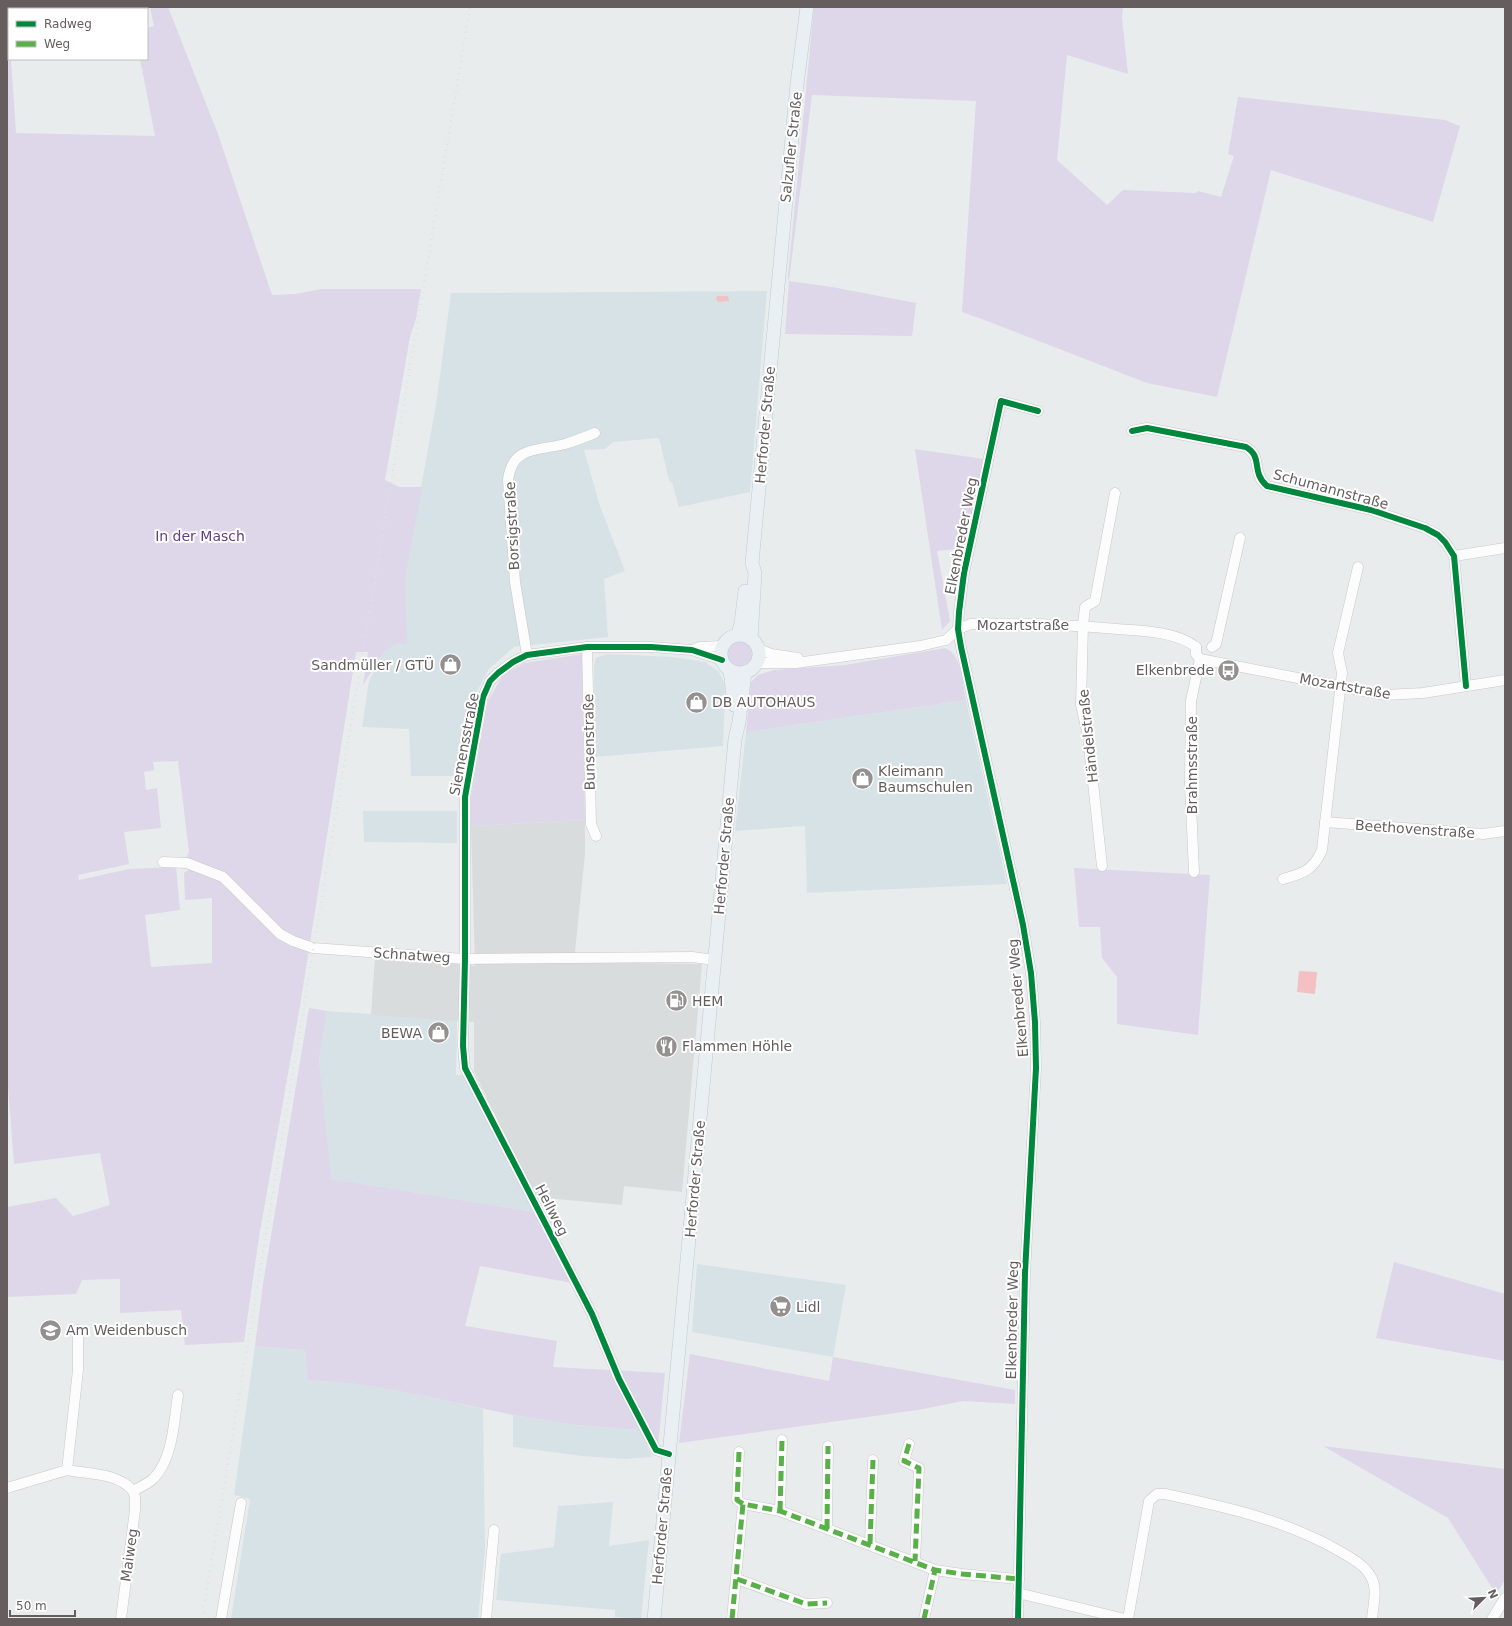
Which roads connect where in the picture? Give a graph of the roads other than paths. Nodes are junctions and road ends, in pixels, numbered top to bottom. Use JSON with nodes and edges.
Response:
{"nodes":[{"id":1,"x":807,"y":7,"type":"edge"},
{"id":2,"x":778,"y":287,"type":"joint"},
{"id":3,"x":1038,"y":411,"type":"dead end"},
{"id":4,"x":1132,"y":431,"type":"dead end"},
{"id":5,"x":595,"y":433,"type":"dead end"},
{"id":6,"x":1115,"y":493,"type":"dead end"},
{"id":7,"x":1240,"y":538,"type":"dead end"},
{"id":8,"x":1505,"y":548,"type":"edge"},
{"id":9,"x":1454,"y":556,"type":"junction"},
{"id":10,"x":752,"y":563,"type":"junction"},
{"id":11,"x":1358,"y":566,"type":"dead end"},
{"id":12,"x":1083,"y":625,"type":"junction"},
{"id":13,"x":958,"y":629,"type":"junction"},
{"id":14,"x":738,"y":635,"type":"junction"},
{"id":15,"x":751,"y":638,"type":"junction"},
{"id":16,"x":723,"y":646,"type":"junction"},
{"id":17,"x":587,"y":647,"type":"junction"},
{"id":18,"x":1196,"y":647,"type":"junction"},
{"id":19,"x":1212,"y":647,"type":"junction"},
{"id":20,"x":759,"y":649,"type":"junction"},
{"id":21,"x":692,"y":650,"type":"junction"},
{"id":22,"x":528,"y":655,"type":"junction"},
{"id":23,"x":1205,"y":659,"type":"junction"},
{"id":24,"x":805,"y":661,"type":"junction"},
{"id":25,"x":757,"y":663,"type":"junction"},
{"id":26,"x":726,"y":665,"type":"junction"},
{"id":27,"x":745,"y":672,"type":"junction"},
{"id":28,"x":1505,"y":680,"type":"edge"},
{"id":29,"x":1340,"y":686,"type":"junction"},
{"id":30,"x":1466,"y":686,"type":"junction"},
{"id":31,"x":735,"y":739,"type":"junction"},
{"id":32,"x":1325,"y":822,"type":"junction"},
{"id":33,"x":1505,"y":831,"type":"edge"},
{"id":34,"x":596,"y":836,"type":"dead end"},
{"id":35,"x":163,"y":862,"type":"dead end"},
{"id":36,"x":1102,"y":866,"type":"dead end"},
{"id":37,"x":1194,"y":872,"type":"dead end"},
{"id":38,"x":1283,"y":879,"type":"dead end"},
{"id":39,"x":465,"y":959,"type":"junction"},
{"id":40,"x":715,"y":960,"type":"junction"},
{"id":41,"x":78,"y":1330,"type":"dead end"},
{"id":42,"x":178,"y":1395,"type":"dead end"},
{"id":43,"x":782,"y":1440,"type":"dead end"},
{"id":44,"x":909,"y":1444,"type":"dead end"},
{"id":45,"x":828,"y":1446,"type":"dead end"},
{"id":46,"x":739,"y":1452,"type":"dead end"},
{"id":47,"x":669,"y":1454,"type":"junction"},
{"id":48,"x":873,"y":1460,"type":"dead end"},
{"id":49,"x":67,"y":1470,"type":"junction"},
{"id":50,"x":7,"y":1488,"type":"edge"},
{"id":51,"x":133,"y":1491,"type":"junction"},
{"id":52,"x":241,"y":1503,"type":"dead end"},
{"id":53,"x":743,"y":1504,"type":"junction"},
{"id":54,"x":780,"y":1511,"type":"junction"},
{"id":55,"x":827,"y":1529,"type":"junction"},
{"id":56,"x":494,"y":1530,"type":"dead end"},
{"id":57,"x":870,"y":1544,"type":"junction"},
{"id":58,"x":915,"y":1561,"type":"junction"},
{"id":59,"x":935,"y":1570,"type":"junction"},
{"id":60,"x":737,"y":1579,"type":"junction"},
{"id":61,"x":1019,"y":1579,"type":"junction"},
{"id":62,"x":1018,"y":1593,"type":"junction"},
{"id":63,"x":1505,"y":1598,"type":"edge"},
{"id":64,"x":827,"y":1603,"type":"dead end"},
{"id":65,"x":121,"y":1619,"type":"edge"},
{"id":66,"x":220,"y":1619,"type":"edge"},
{"id":67,"x":486,"y":1619,"type":"edge"},
{"id":68,"x":654,"y":1619,"type":"edge"},
{"id":69,"x":732,"y":1619,"type":"edge"},
{"id":70,"x":924,"y":1619,"type":"edge"},
{"id":71,"x":1018,"y":1619,"type":"edge"},
{"id":72,"x":1126,"y":1619,"type":"edge"},
{"id":73,"x":1372,"y":1619,"type":"edge"},
{"id":74,"x":1492,"y":1619,"type":"edge"}],
"edges":[{"from":1,"to":2,"type":"main road","name":"Salzufler Straße"},
{"from":2,"to":10,"type":"main road","name":"Herforder Straße"},
{"from":3,"to":13,"type":"street","name":"Elkenbreder Weg"},
{"from":4,"to":9,"type":"street","name":"Schumannstraße"},
{"from":5,"to":22,"type":"street","name":"Borsigstraße"},
{"from":6,"to":12,"type":"street","name":"Händelstraße"},
{"from":7,"to":19,"type":"street"},
{"from":8,"to":9,"type":"street"},
{"from":9,"to":30,"type":"street","name":"Schumannstraße"},
{"from":10,"to":14,"type":"main road","name":"Herforder Straße"},
{"from":10,"to":15,"type":"main road","name":"Herforder Straße"},
{"from":11,"to":29,"type":"street"},
{"from":12,"to":13,"type":"street","name":"Mozartstraße"},
{"from":12,"to":18,"type":"street","name":"Mozartstraße"},
{"from":12,"to":36,"type":"street","name":"Händelstraße"},
{"from":13,"to":24,"type":"street","name":"Mozartstraße"},
{"from":13,"to":61,"type":"street","name":"Elkenbreder Weg"},
{"from":14,"to":15,"type":"main road"},
{"from":14,"to":16,"type":"main road"},
{"from":15,"to":20,"type":"main road"},
{"from":16,"to":21,"type":"street","name":"Siemensstraße"},
{"from":16,"to":26,"type":"main road"},
{"from":17,"to":21,"type":"street","name":"Siemensstraße"},
{"from":17,"to":22,"type":"street","name":"Siemensstraße"},
{"from":17,"to":34,"type":"street","name":"Bunsenstraße"},
{"from":18,"to":19,"type":"street","name":"Mozartstraße"},
{"from":18,"to":23,"type":"street"},
{"from":19,"to":23,"type":"street"},
{"from":20,"to":24,"type":"street","name":"Mozartstraße"},
{"from":20,"to":25,"type":"main road"},
{"from":21,"to":26,"type":"street","name":"Siemensstraße"},
{"from":22,"to":39,"type":"street","name":"Siemensstraße"},
{"from":23,"to":29,"type":"street","name":"Mozartstraße"},
{"from":23,"to":37,"type":"street","name":"Brahmsstraße"},
{"from":24,"to":25,"type":"street","name":"Mozartstraße"},
{"from":25,"to":27,"type":"main road"},
{"from":26,"to":27,"type":"main road"},
{"from":26,"to":31,"type":"main road","name":"Herforder Straße"},
{"from":27,"to":31,"type":"main road","name":"Herforder Straße"},
{"from":28,"to":30,"type":"street","name":"Mozartstraße"},
{"from":29,"to":30,"type":"street","name":"Mozartstraße"},
{"from":29,"to":32,"type":"street"},
{"from":31,"to":40,"type":"main road","name":"Herforder Straße"},
{"from":32,"to":33,"type":"street","name":"Beethovenstraße"},
{"from":32,"to":38,"type":"street"},
{"from":35,"to":39,"type":"street","name":"Schnatweg"},
{"from":39,"to":40,"type":"street","name":"Schnatweg"},
{"from":39,"to":47,"type":"street","name":"Hellweg"},
{"from":40,"to":47,"type":"main road","name":"Herforder Straße"},
{"from":41,"to":49,"type":"street"},
{"from":42,"to":51,"type":"street"},
{"from":43,"to":54,"type":"street"},
{"from":44,"to":58,"type":"street"},
{"from":45,"to":55,"type":"street"},
{"from":46,"to":53,"type":"street"},
{"from":47,"to":68,"type":"main road","name":"Herforder Straße"},
{"from":48,"to":57,"type":"street"},
{"from":49,"to":50,"type":"street"},
{"from":49,"to":51,"type":"street"},
{"from":51,"to":65,"type":"street","name":"Maiweg"},
{"from":52,"to":66,"type":"street"},
{"from":53,"to":54,"type":"street"},
{"from":53,"to":60,"type":"street"},
{"from":54,"to":55,"type":"street"},
{"from":55,"to":57,"type":"street"},
{"from":56,"to":67,"type":"street"},
{"from":57,"to":58,"type":"street"},
{"from":58,"to":59,"type":"street"},
{"from":59,"to":61,"type":"street"},
{"from":59,"to":70,"type":"street"},
{"from":60,"to":64,"type":"street"},
{"from":60,"to":69,"type":"street"},
{"from":61,"to":62,"type":"street","name":"Elkenbreder Weg"},
{"from":62,"to":71,"type":"street","name":"Elkenbreder Weg"},
{"from":62,"to":72,"type":"street"},
{"from":63,"to":74,"type":"street"},
{"from":72,"to":73,"type":"street"}]}
